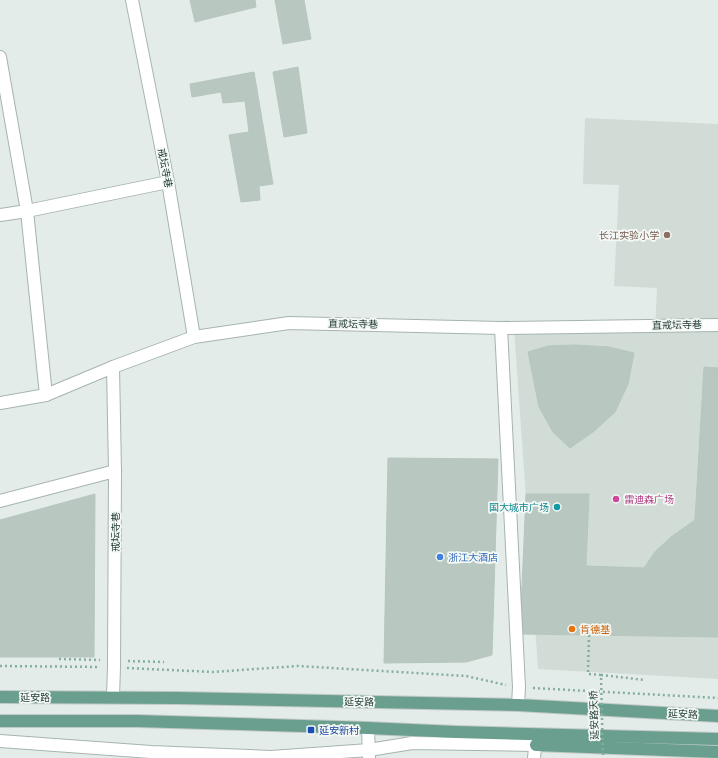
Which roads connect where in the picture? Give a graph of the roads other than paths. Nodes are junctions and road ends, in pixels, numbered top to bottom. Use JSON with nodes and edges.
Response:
{"nodes":[{"id":1,"x":132,"y":0,"type":"edge"},
{"id":2,"x":0,"y":57,"type":"edge"},
{"id":3,"x":168,"y":182,"type":"junction"},
{"id":4,"x":27,"y":212,"type":"junction"},
{"id":5,"x":0,"y":215,"type":"edge"},
{"id":6,"x":718,"y":325,"type":"edge"},
{"id":7,"x":501,"y":328,"type":"junction"},
{"id":8,"x":194,"y":337,"type":"junction"},
{"id":9,"x":114,"y":367,"type":"junction"},
{"id":10,"x":46,"y":395,"type":"junction"},
{"id":11,"x":0,"y":403,"type":"edge"},
{"id":12,"x":115,"y":471,"type":"junction"},
{"id":13,"x":0,"y":501,"type":"edge"},
{"id":14,"x":0,"y":697,"type":"edge"},
{"id":15,"x":113,"y":697,"type":"junction"},
{"id":16,"x":518,"y":705,"type":"junction"},
{"id":17,"x":718,"y":716,"type":"edge"},
{"id":18,"x":0,"y":721,"type":"edge"},
{"id":19,"x":368,"y":728,"type":"junction"},
{"id":20,"x":718,"y":739,"type":"edge"},
{"id":21,"x":536,"y":740,"type":"junction"},
{"id":22,"x":0,"y":741,"type":"edge"},
{"id":23,"x":718,"y":752,"type":"edge"},
{"id":24,"x":369,"y":754,"type":"edge"},
{"id":25,"x":534,"y":758,"type":"edge"}],
"edges":[{"from":1,"to":3,"type":"street","name":"戒坛寺巷"},
{"from":2,"to":4,"type":"street"},
{"from":3,"to":4,"type":"street"},
{"from":3,"to":8,"type":"street","name":"戒坛寺巷"},
{"from":4,"to":5,"type":"street"},
{"from":4,"to":10,"type":"street"},
{"from":6,"to":7,"type":"street","name":"直戒坛寺巷"},
{"from":7,"to":8,"type":"street","name":"直戒坛寺巷"},
{"from":7,"to":16,"type":"street"},
{"from":8,"to":9,"type":"street","name":"直戒坛寺巷"},
{"from":9,"to":10,"type":"street","name":"直戒坛寺巷"},
{"from":9,"to":12,"type":"street","name":"戒坛寺巷"},
{"from":10,"to":11,"type":"street","name":"直戒坛寺巷"},
{"from":12,"to":13,"type":"street"},
{"from":12,"to":15,"type":"street","name":"戒坛寺巷"},
{"from":14,"to":15,"type":"main road","name":"延安路"},
{"from":15,"to":16,"type":"main road","name":"延安路"},
{"from":16,"to":17,"type":"main road","name":"延安路"},
{"from":18,"to":19,"type":"main road"},
{"from":19,"to":21,"type":"main road"},
{"from":19,"to":24,"type":"street"},
{"from":20,"to":21,"type":"main road"},
{"from":21,"to":23,"type":"main road"},
{"from":21,"to":24,"type":"street"},
{"from":21,"to":25,"type":"street"},
{"from":22,"to":24,"type":"street"}]}
